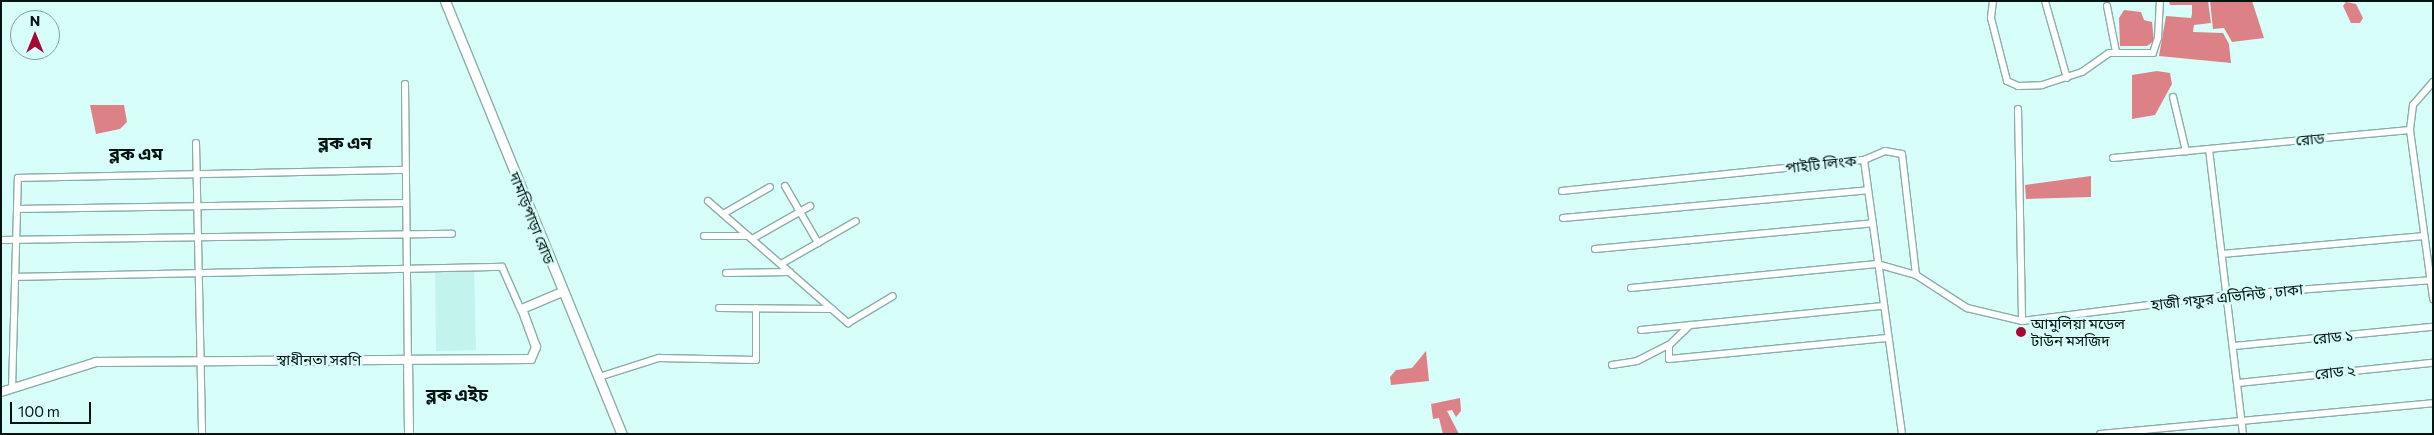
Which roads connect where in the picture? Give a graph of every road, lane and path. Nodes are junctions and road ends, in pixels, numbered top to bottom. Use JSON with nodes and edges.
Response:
{"nodes":[{"id":1,"x":445,"y":1,"type":"edge"},
{"id":2,"x":1993,"y":1,"type":"edge"},
{"id":3,"x":2044,"y":1,"type":"edge"},
{"id":4,"x":2160,"y":1,"type":"edge"},
{"id":5,"x":2107,"y":6,"type":"dead end"},
{"id":6,"x":2116,"y":52,"type":"junction"},
{"id":7,"x":2067,"y":78,"type":"junction"},
{"id":8,"x":2433,"y":82,"type":"edge"},
{"id":9,"x":405,"y":84,"type":"dead end"},
{"id":10,"x":2173,"y":97,"type":"dead end"},
{"id":11,"x":2018,"y":109,"type":"dead end"},
{"id":12,"x":2410,"y":130,"type":"junction"},
{"id":13,"x":196,"y":143,"type":"dead end"},
{"id":14,"x":2209,"y":149,"type":"junction"},
{"id":15,"x":2186,"y":151,"type":"junction"},
{"id":16,"x":2113,"y":158,"type":"dead end"},
{"id":17,"x":1864,"y":160,"type":"junction"},
{"id":18,"x":405,"y":170,"type":"junction"},
{"id":19,"x":197,"y":174,"type":"junction"},
{"id":20,"x":785,"y":186,"type":"dead end"},
{"id":21,"x":770,"y":187,"type":"dead end"},
{"id":22,"x":1868,"y":190,"type":"junction"},
{"id":23,"x":1562,"y":191,"type":"dead end"},
{"id":24,"x":708,"y":201,"type":"dead end"},
{"id":25,"x":406,"y":202,"type":"junction"},
{"id":26,"x":198,"y":206,"type":"junction"},
{"id":27,"x":810,"y":206,"type":"dead end"},
{"id":28,"x":17,"y":209,"type":"junction"},
{"id":29,"x":800,"y":211,"type":"junction"},
{"id":30,"x":723,"y":214,"type":"junction"},
{"id":31,"x":1563,"y":218,"type":"dead end"},
{"id":32,"x":856,"y":221,"type":"dead end"},
{"id":33,"x":1873,"y":224,"type":"junction"},
{"id":34,"x":452,"y":234,"type":"dead end"},
{"id":35,"x":406,"y":235,"type":"junction"},
{"id":36,"x":704,"y":236,"type":"dead end"},
{"id":37,"x":2424,"y":236,"type":"junction"},
{"id":38,"x":198,"y":238,"type":"junction"},
{"id":39,"x":750,"y":238,"type":"junction"},
{"id":40,"x":1,"y":240,"type":"edge"},
{"id":41,"x":16,"y":240,"type":"junction"},
{"id":42,"x":818,"y":242,"type":"junction"},
{"id":43,"x":1595,"y":248,"type":"dead end"},
{"id":44,"x":2222,"y":254,"type":"junction"},
{"id":45,"x":781,"y":264,"type":"junction"},
{"id":46,"x":1877,"y":264,"type":"junction"},
{"id":47,"x":406,"y":269,"type":"junction"},
{"id":48,"x":790,"y":272,"type":"junction"},
{"id":49,"x":199,"y":273,"type":"junction"},
{"id":50,"x":726,"y":273,"type":"dead end"},
{"id":51,"x":1916,"y":276,"type":"junction"},
{"id":52,"x":15,"y":277,"type":"junction"},
{"id":53,"x":2432,"y":280,"type":"edge"},
{"id":54,"x":1631,"y":288,"type":"dead end"},
{"id":55,"x":562,"y":292,"type":"junction"},
{"id":56,"x":2228,"y":295,"type":"junction"},
{"id":57,"x":893,"y":296,"type":"dead end"},
{"id":58,"x":2433,"y":299,"type":"edge"},
{"id":59,"x":1883,"y":306,"type":"junction"},
{"id":60,"x":719,"y":308,"type":"dead end"},
{"id":61,"x":756,"y":308,"type":"junction"},
{"id":62,"x":832,"y":309,"type":"junction"},
{"id":63,"x":522,"y":310,"type":"junction"},
{"id":64,"x":2022,"y":321,"type":"junction"},
{"id":65,"x":1690,"y":325,"type":"junction"},
{"id":66,"x":2433,"y":327,"type":"edge"},
{"id":67,"x":1641,"y":330,"type":"dead end"},
{"id":68,"x":1887,"y":338,"type":"junction"},
{"id":69,"x":1669,"y":345,"type":"junction"},
{"id":70,"x":2234,"y":346,"type":"junction"},
{"id":71,"x":200,"y":360,"type":"junction"},
{"id":72,"x":408,"y":360,"type":"junction"},
{"id":73,"x":2433,"y":363,"type":"edge"},
{"id":74,"x":1612,"y":365,"type":"dead end"},
{"id":75,"x":599,"y":377,"type":"junction"},
{"id":76,"x":2238,"y":383,"type":"junction"},
{"id":77,"x":12,"y":389,"type":"junction"},
{"id":78,"x":1,"y":391,"type":"edge"},
{"id":79,"x":1,"y":396,"type":"edge"},
{"id":80,"x":2433,"y":404,"type":"edge"},
{"id":81,"x":2242,"y":420,"type":"junction"},
{"id":82,"x":202,"y":434,"type":"edge"},
{"id":83,"x":409,"y":434,"type":"edge"},
{"id":84,"x":622,"y":434,"type":"edge"},
{"id":85,"x":1902,"y":434,"type":"edge"},
{"id":86,"x":2100,"y":434,"type":"edge"},
{"id":87,"x":2243,"y":434,"type":"edge"}],
"edges":[{"from":1,"to":55,"type":"main road","name":"দামড়িপাড়া রোড"},
{"from":2,"to":7,"type":"street"},
{"from":3,"to":7,"type":"street"},
{"from":4,"to":6,"type":"street"},
{"from":5,"to":6,"type":"street"},
{"from":6,"to":7,"type":"street"},
{"from":8,"to":12,"type":"street"},
{"from":9,"to":18,"type":"street"},
{"from":10,"to":15,"type":"street"},
{"from":11,"to":64,"type":"street"},
{"from":12,"to":14,"type":"street","name":"রোড"},
{"from":12,"to":37,"type":"street"},
{"from":13,"to":19,"type":"street"},
{"from":14,"to":15,"type":"street","name":"রোড"},
{"from":14,"to":44,"type":"street"},
{"from":15,"to":16,"type":"street","name":"রোড"},
{"from":17,"to":22,"type":"street","name":"পাইটি লিংক"},
{"from":17,"to":23,"type":"street","name":"পাইটি লিংক"},
{"from":17,"to":51,"type":"street"},
{"from":18,"to":19,"type":"street"},
{"from":18,"to":25,"type":"street"},
{"from":19,"to":26,"type":"street"},
{"from":19,"to":28,"type":"street"},
{"from":20,"to":29,"type":"street"},
{"from":21,"to":30,"type":"street"},
{"from":22,"to":31,"type":"street"},
{"from":22,"to":33,"type":"street","name":"পাইটি লিংক"},
{"from":24,"to":30,"type":"street"},
{"from":25,"to":26,"type":"street"},
{"from":25,"to":35,"type":"street"},
{"from":26,"to":28,"type":"street"},
{"from":26,"to":38,"type":"street"},
{"from":27,"to":29,"type":"street"},
{"from":28,"to":41,"type":"street"},
{"from":29,"to":39,"type":"street"},
{"from":29,"to":42,"type":"street"},
{"from":30,"to":39,"type":"street"},
{"from":32,"to":42,"type":"street"},
{"from":33,"to":43,"type":"street"},
{"from":33,"to":46,"type":"street","name":"পাইটি লিংক"},
{"from":34,"to":35,"type":"street"},
{"from":35,"to":38,"type":"street"},
{"from":35,"to":47,"type":"street"},
{"from":36,"to":39,"type":"street"},
{"from":37,"to":44,"type":"street"},
{"from":37,"to":53,"type":"street"},
{"from":38,"to":41,"type":"street"},
{"from":38,"to":49,"type":"street"},
{"from":39,"to":45,"type":"street"},
{"from":40,"to":41,"type":"street"},
{"from":41,"to":52,"type":"street"},
{"from":42,"to":45,"type":"street"},
{"from":44,"to":56,"type":"street"},
{"from":45,"to":48,"type":"street"},
{"from":46,"to":51,"type":"street"},
{"from":46,"to":54,"type":"street"},
{"from":46,"to":59,"type":"street","name":"পাইটি লিংক"},
{"from":47,"to":49,"type":"street"},
{"from":47,"to":63,"type":"street"},
{"from":47,"to":72,"type":"street"},
{"from":48,"to":50,"type":"street"},
{"from":48,"to":62,"type":"street"},
{"from":49,"to":52,"type":"street"},
{"from":49,"to":71,"type":"street"},
{"from":51,"to":64,"type":"street"},
{"from":52,"to":77,"type":"street"},
{"from":53,"to":56,"type":"street","name":"হাজী গফুর এভিনিউ , ঢাকা"},
{"from":53,"to":58,"type":"street"},
{"from":55,"to":63,"type":"street"},
{"from":55,"to":75,"type":"main road","name":"দামড়িপাড়া রোড"},
{"from":56,"to":64,"type":"street","name":"হাজী গফুর এভিনিউ , ঢাকা"},
{"from":56,"to":70,"type":"street"},
{"from":57,"to":62,"type":"street"},
{"from":59,"to":65,"type":"street"},
{"from":59,"to":68,"type":"street","name":"পাইটি লিংক"},
{"from":60,"to":61,"type":"street"},
{"from":61,"to":62,"type":"street"},
{"from":61,"to":75,"type":"street"},
{"from":63,"to":72,"type":"street","name":"স্বাধীনতা সরণি"},
{"from":65,"to":67,"type":"street"},
{"from":65,"to":69,"type":"street"},
{"from":66,"to":70,"type":"street","name":"রোড ১"},
{"from":68,"to":69,"type":"street"},
{"from":68,"to":85,"type":"street","name":"পাইটি লিংক"},
{"from":69,"to":74,"type":"street"},
{"from":70,"to":76,"type":"street"},
{"from":71,"to":72,"type":"street","name":"স্বাধীনতা সরণি"},
{"from":71,"to":77,"type":"street","name":"স্বাধীনতা সরণি"},
{"from":71,"to":82,"type":"street"},
{"from":72,"to":83,"type":"street"},
{"from":73,"to":76,"type":"street","name":"রোড ২"},
{"from":75,"to":84,"type":"main road","name":"দামড়িপাড়া রোড"},
{"from":76,"to":81,"type":"street"},
{"from":77,"to":78,"type":"street"},
{"from":77,"to":79,"type":"street"},
{"from":80,"to":81,"type":"street"},
{"from":81,"to":86,"type":"street"},
{"from":81,"to":87,"type":"street"}]}
